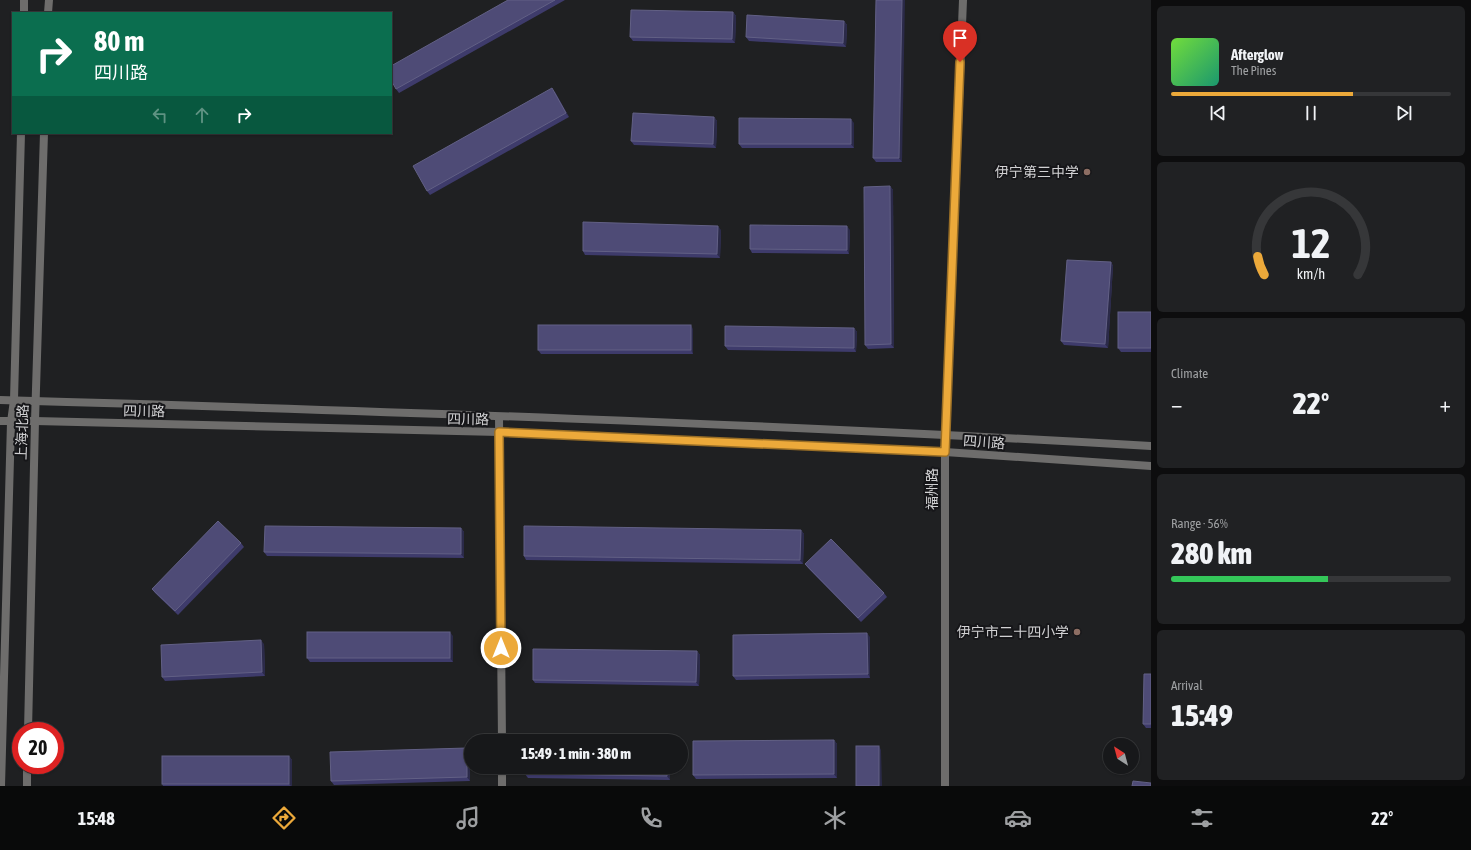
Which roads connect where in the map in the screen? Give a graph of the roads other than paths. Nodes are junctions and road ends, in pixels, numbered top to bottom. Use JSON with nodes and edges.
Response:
{"nodes":[{"id":1,"x":24,"y":0,"type":"edge"},
{"id":2,"x":48,"y":0,"type":"edge"},
{"id":3,"x":963,"y":0,"type":"edge"},
{"id":4,"x":24,"y":12,"type":"edge"},
{"id":5,"x":48,"y":12,"type":"edge"},
{"id":6,"x":21,"y":134,"type":"edge"},
{"id":7,"x":44,"y":134,"type":"edge"},
{"id":8,"x":0,"y":400,"type":"edge"},
{"id":9,"x":14,"y":400,"type":"junction"},
{"id":10,"x":36,"y":400,"type":"junction"},
{"id":11,"x":499,"y":417,"type":"junction"},
{"id":12,"x":0,"y":421,"type":"edge"},
{"id":13,"x":35,"y":421,"type":"junction"},
{"id":14,"x":11,"y":422,"type":"junction"},
{"id":15,"x":499,"y":432,"type":"junction"},
{"id":16,"x":945,"y":434,"type":"junction"},
{"id":17,"x":1151,"y":446,"type":"edge"},
{"id":18,"x":945,"y":452,"type":"junction"},
{"id":19,"x":1151,"y":466,"type":"edge"},
{"id":20,"x":28,"y":722,"type":"edge"},
{"id":21,"x":502,"y":734,"type":"edge"},
{"id":22,"x":27,"y":774,"type":"edge"},
{"id":23,"x":502,"y":774,"type":"edge"},
{"id":24,"x":1,"y":786,"type":"edge"},
{"id":25,"x":27,"y":786,"type":"edge"},
{"id":26,"x":502,"y":786,"type":"edge"},
{"id":27,"x":945,"y":786,"type":"edge"}],
"edges":[{"from":1,"to":4,"type":"street"},
{"from":2,"to":5,"type":"street"},
{"from":3,"to":16,"type":"street","name":"福州路"},
{"from":6,"to":9,"type":"street","name":"上海北路"},
{"from":7,"to":10,"type":"street","name":"上海北路"},
{"from":8,"to":9,"type":"street","name":"四川路"},
{"from":9,"to":10,"type":"street","name":"四川路"},
{"from":9,"to":14,"type":"street","name":"上海北路"},
{"from":10,"to":11,"type":"street","name":"四川路"},
{"from":10,"to":13,"type":"street","name":"上海北路"},
{"from":11,"to":15,"type":"street"},
{"from":11,"to":16,"type":"street","name":"四川路"},
{"from":12,"to":14,"type":"street","name":"四川路"},
{"from":13,"to":14,"type":"street","name":"四川路"},
{"from":13,"to":15,"type":"street","name":"四川路"},
{"from":13,"to":20,"type":"street","name":"上海北路"},
{"from":14,"to":24,"type":"street","name":"上海北路"},
{"from":15,"to":18,"type":"street","name":"四川路"},
{"from":15,"to":21,"type":"street"},
{"from":16,"to":17,"type":"street","name":"四川路"},
{"from":16,"to":18,"type":"street","name":"福州路"},
{"from":18,"to":19,"type":"street","name":"四川路"},
{"from":18,"to":27,"type":"street","name":"福州路"},
{"from":22,"to":25,"type":"street"},
{"from":23,"to":26,"type":"street"}]}
